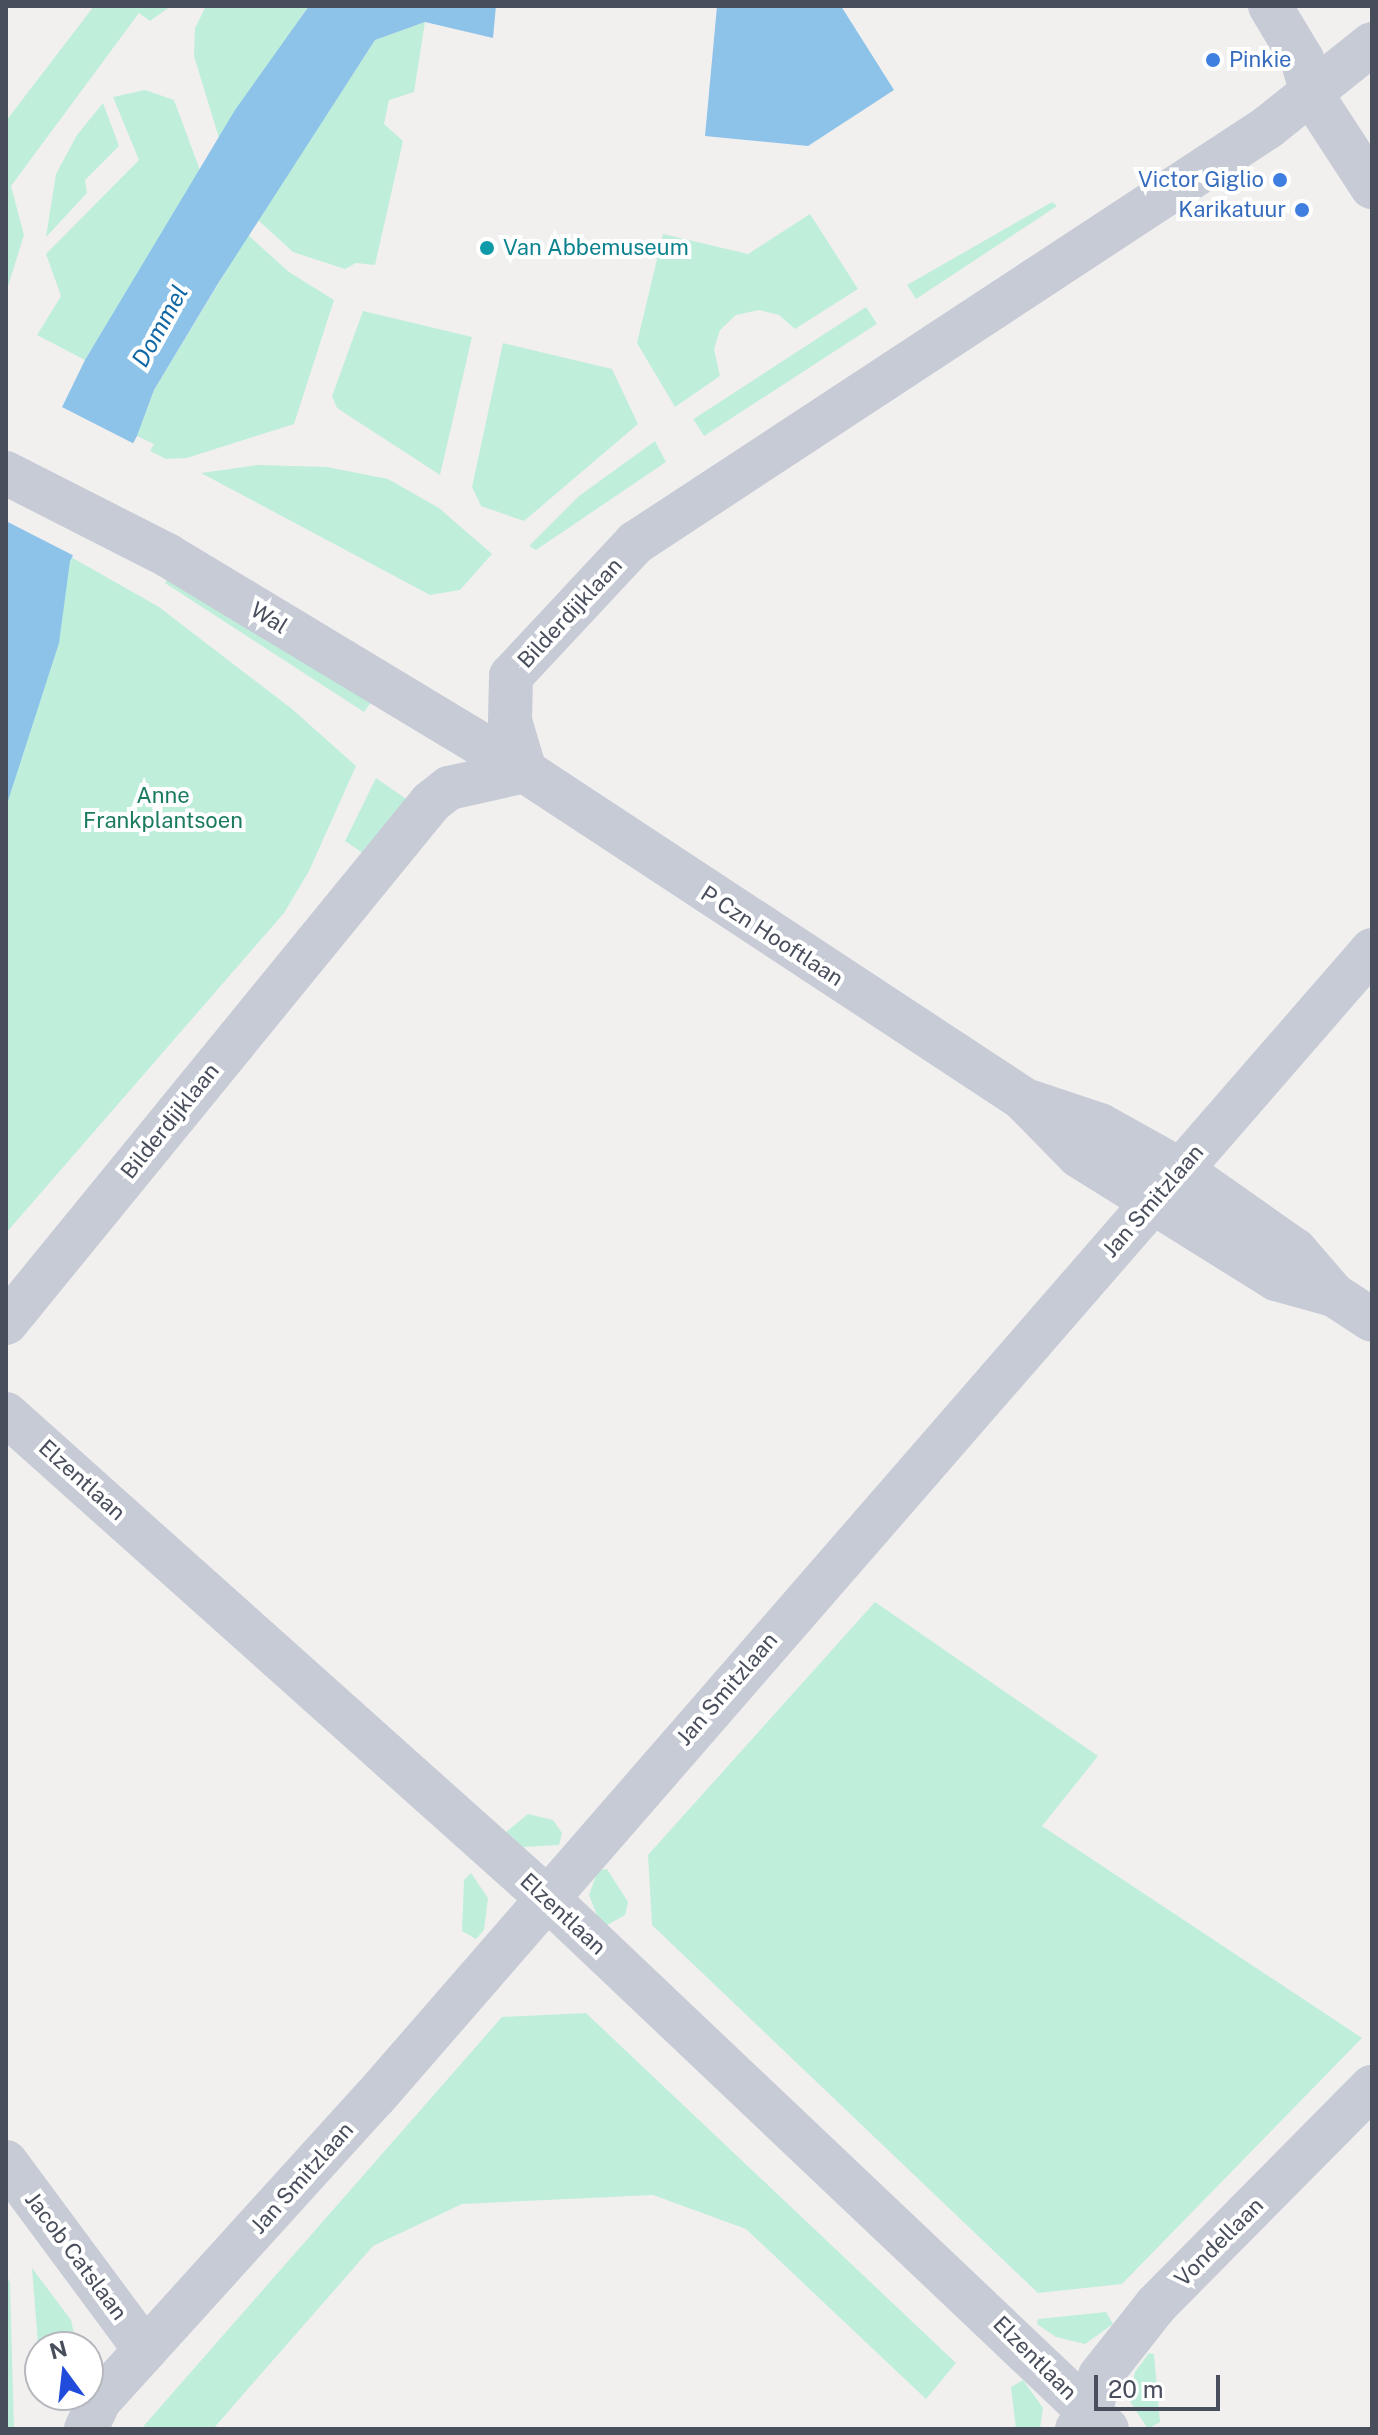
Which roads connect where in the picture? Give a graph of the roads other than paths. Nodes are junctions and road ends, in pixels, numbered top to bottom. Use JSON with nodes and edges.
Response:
{"nodes":[{"id":1,"x":1270,"y":6,"type":"edge"},
{"id":2,"x":1372,"y":44,"type":"edge"},
{"id":3,"x":1312,"y":95,"type":"junction"},
{"id":4,"x":1372,"y":187,"type":"edge"},
{"id":5,"x":7,"y":473,"type":"edge"},
{"id":6,"x":525,"y":771,"type":"junction"},
{"id":7,"x":1372,"y":950,"type":"edge"},
{"id":8,"x":1157,"y":1198,"type":"junction"},
{"id":9,"x":1372,"y":1320,"type":"edge"},
{"id":10,"x":6,"y":1323,"type":"edge"},
{"id":11,"x":6,"y":1414,"type":"edge"},
{"id":12,"x":546,"y":1897,"type":"junction"},
{"id":13,"x":1372,"y":2087,"type":"edge"},
{"id":14,"x":6,"y":2162,"type":"edge"},
{"id":15,"x":145,"y":2350,"type":"junction"},
{"id":16,"x":1091,"y":2424,"type":"edge"},
{"id":17,"x":86,"y":2429,"type":"edge"}],
"edges":[{"from":1,"to":3,"type":"street"},
{"from":2,"to":3,"type":"street","name":"Bilderdijklaan"},
{"from":3,"to":4,"type":"street"},
{"from":3,"to":6,"type":"street","name":"Bilderdijklaan"},
{"from":5,"to":6,"type":"street","name":"Wal"},
{"from":6,"to":8,"type":"street","name":"P Czn Hooftlaan"},
{"from":6,"to":10,"type":"street","name":"Bilderdijklaan"},
{"from":7,"to":8,"type":"street","name":"Jan Smitzlaan"},
{"from":8,"to":9,"type":"street","name":"P Czn Hooftlaan"},
{"from":8,"to":12,"type":"street","name":"Jan Smitzlaan"},
{"from":11,"to":12,"type":"street","name":"Elzentlaan"},
{"from":12,"to":15,"type":"street","name":"Jan Smitzlaan"},
{"from":12,"to":16,"type":"street","name":"Elzentlaan"},
{"from":13,"to":16,"type":"street","name":"Vondellaan"},
{"from":14,"to":15,"type":"street","name":"Jacob Catslaan"},
{"from":15,"to":17,"type":"street","name":"Jan Smitzlaan"}]}
